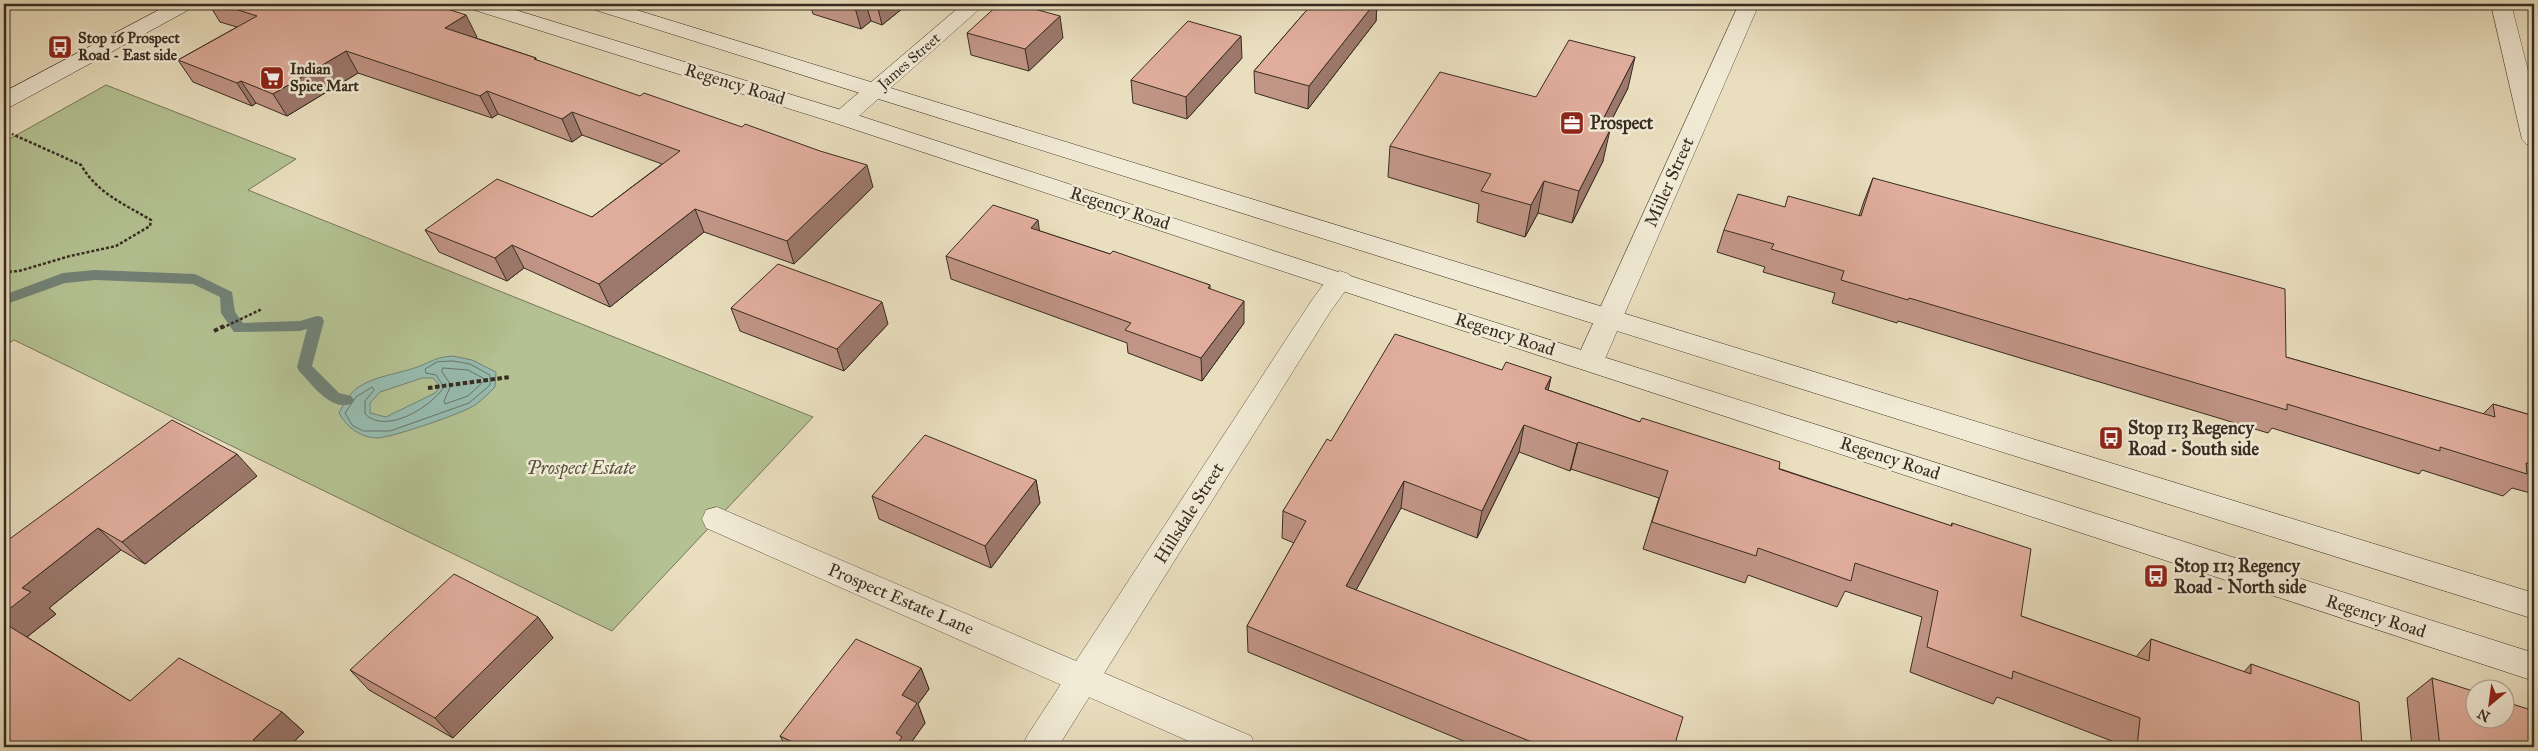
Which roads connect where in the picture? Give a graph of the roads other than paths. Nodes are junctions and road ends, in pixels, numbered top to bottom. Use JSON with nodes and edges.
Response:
{"nodes":[{"id":1,"x":185,"y":4,"type":"edge"},
{"id":2,"x":475,"y":4,"type":"edge"},
{"id":3,"x":596,"y":4,"type":"edge"},
{"id":4,"x":975,"y":4,"type":"edge"},
{"id":5,"x":1749,"y":4,"type":"edge"},
{"id":6,"x":2501,"y":4,"type":"edge"},
{"id":7,"x":875,"y":91,"type":"junction"},
{"id":8,"x":4,"y":101,"type":"edge"},
{"id":9,"x":843,"y":118,"type":"junction"},
{"id":10,"x":2534,"y":139,"type":"edge"},
{"id":11,"x":1340,"y":280,"type":"junction"},
{"id":12,"x":1609,"y":318,"type":"junction"},
{"id":13,"x":1590,"y":361,"type":"junction"},
{"id":14,"x":717,"y":519,"type":"dead end"},
{"id":15,"x":2534,"y":606,"type":"edge"},
{"id":16,"x":2534,"y":667,"type":"edge"},
{"id":17,"x":1084,"y":678,"type":"junction"},
{"id":18,"x":1039,"y":747,"type":"edge"},
{"id":19,"x":1239,"y":747,"type":"edge"}],
"edges":[{"from":1,"to":8,"type":"main road"},
{"from":2,"to":9,"type":"main road","name":"Regency Road"},
{"from":3,"to":7,"type":"main road","name":"Regency Road"},
{"from":4,"to":7,"type":"main road","name":"James Street"},
{"from":5,"to":12,"type":"main road","name":"Miller Street"},
{"from":6,"to":10,"type":"main road"},
{"from":7,"to":9,"type":"main road","name":"James Street"},
{"from":7,"to":12,"type":"main road","name":"Regency Road"},
{"from":9,"to":11,"type":"main road","name":"Regency Road"},
{"from":11,"to":13,"type":"main road","name":"Regency Road"},
{"from":11,"to":17,"type":"main road","name":"Hillsdale Street"},
{"from":12,"to":13,"type":"main road","name":"Miller Street"},
{"from":12,"to":15,"type":"main road","name":"Regency Road"},
{"from":13,"to":16,"type":"main road","name":"Regency Road"},
{"from":14,"to":17,"type":"main road","name":"Prospect Estate Lane"},
{"from":17,"to":18,"type":"main road","name":"Hillsdale Street"},
{"from":17,"to":19,"type":"main road","name":"Prospect Estate Lane"}]}
